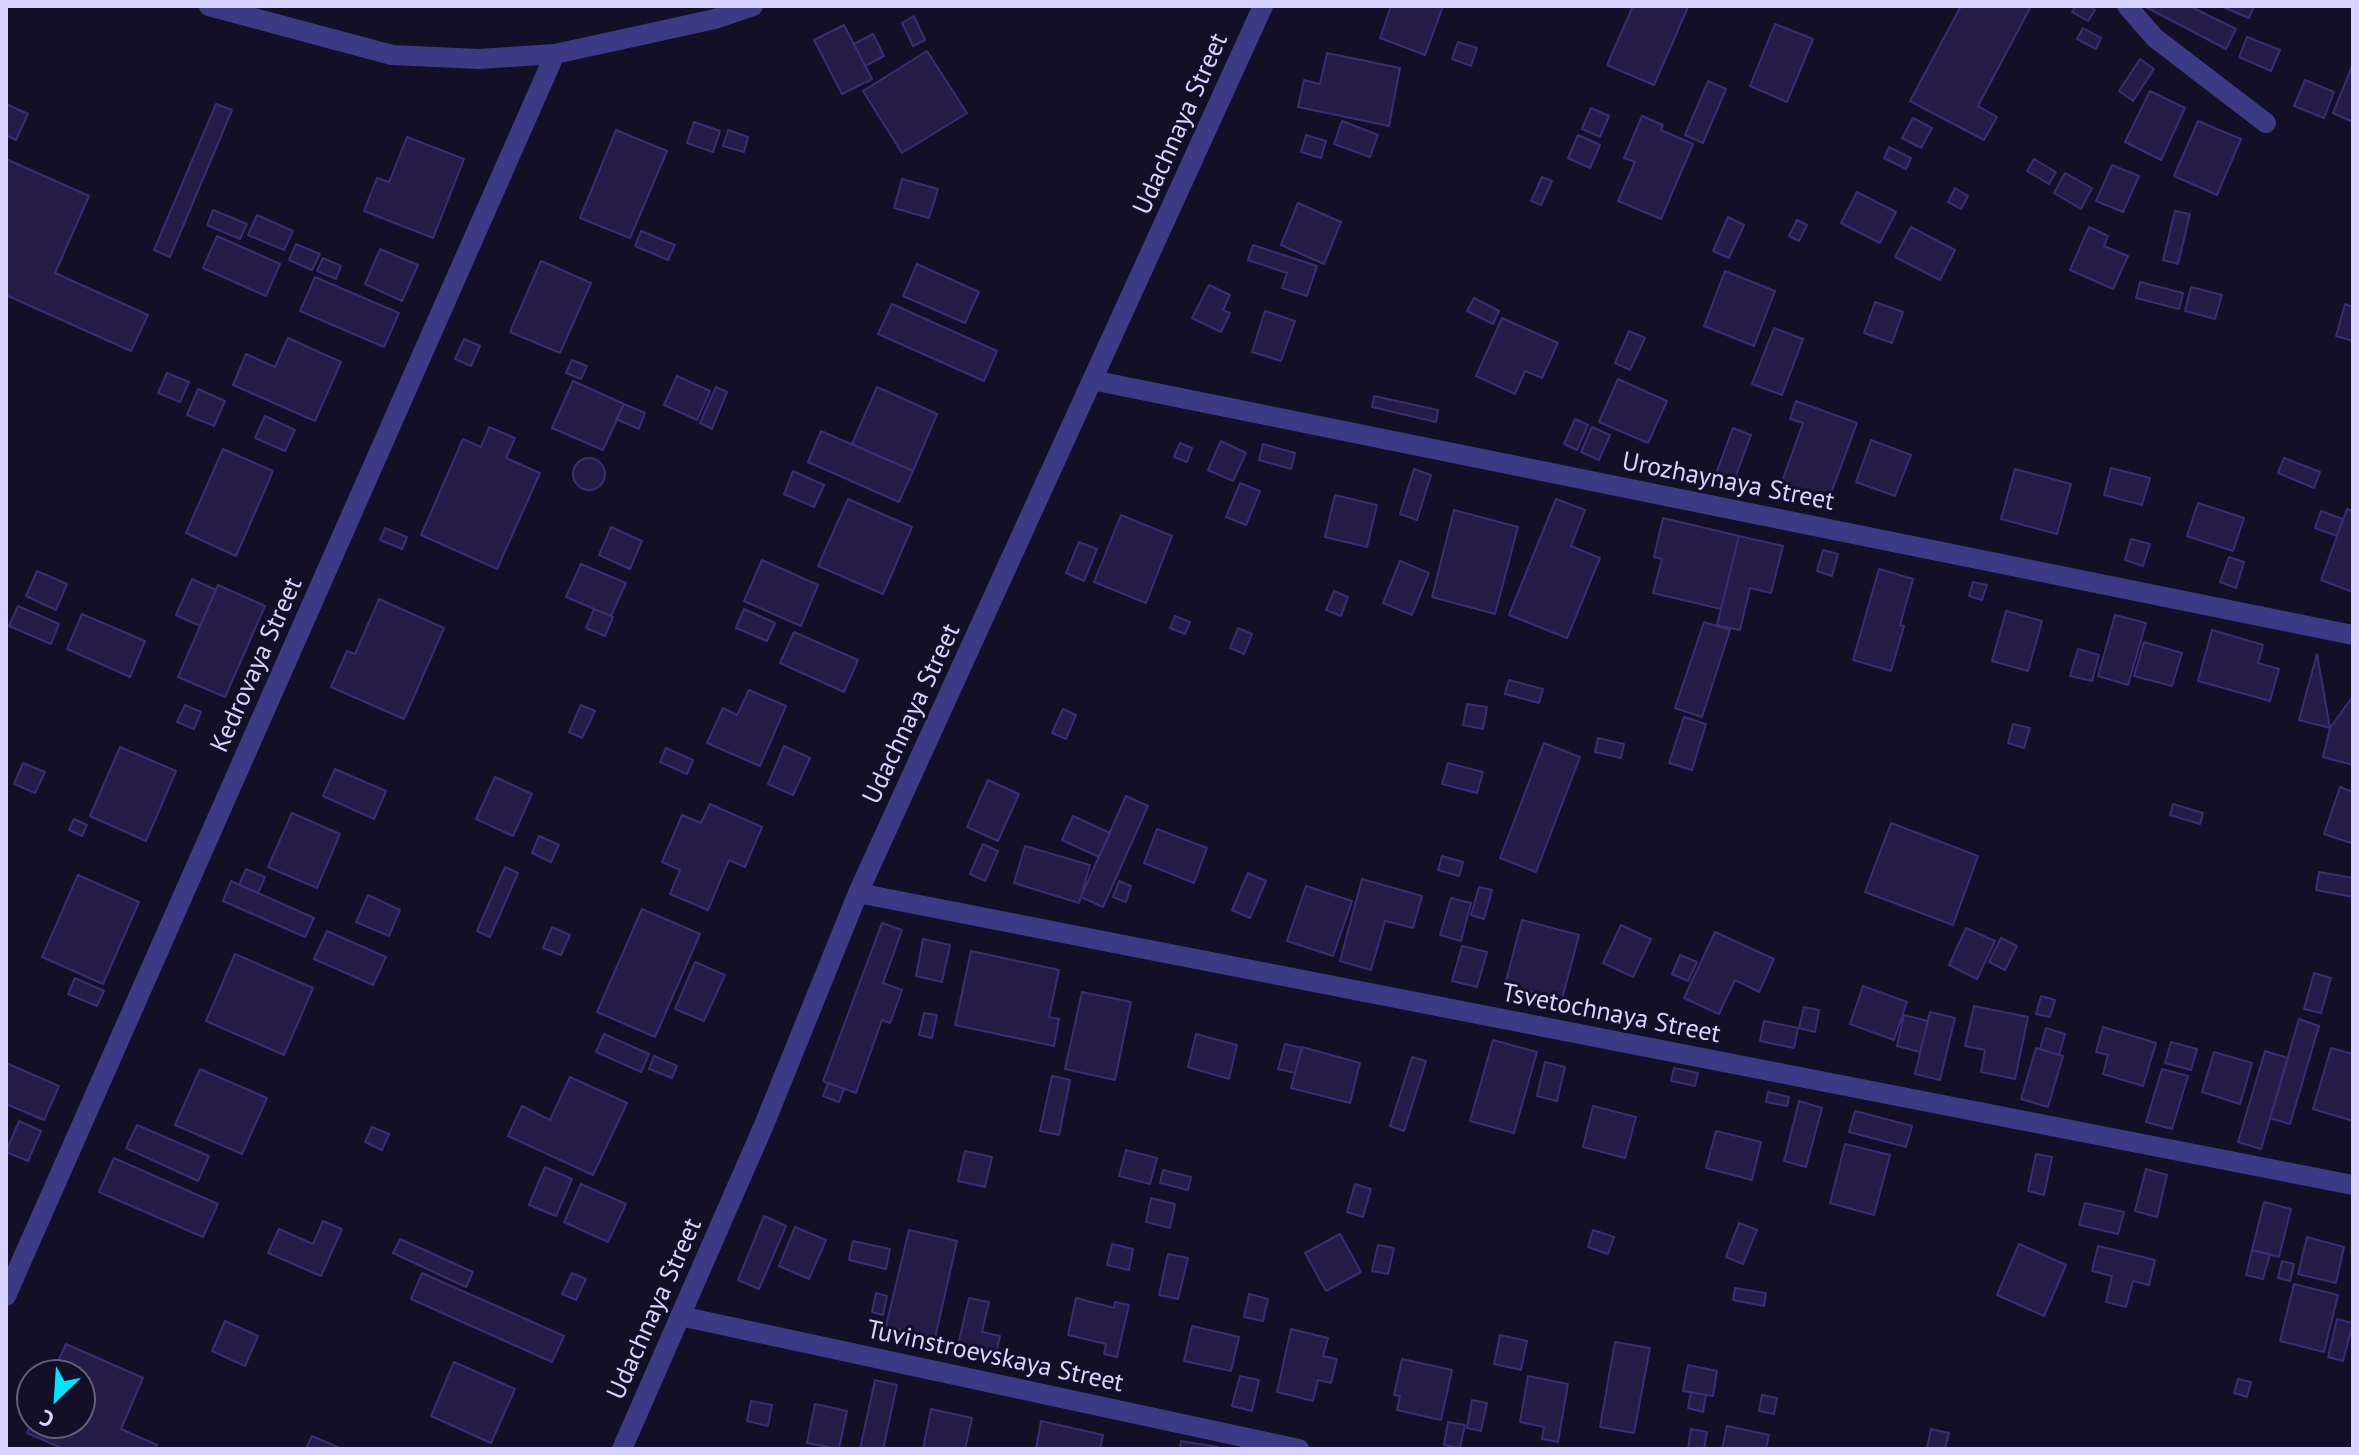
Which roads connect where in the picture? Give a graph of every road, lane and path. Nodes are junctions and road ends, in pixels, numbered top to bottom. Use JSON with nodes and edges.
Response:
{"nodes":[{"id":1,"x":209,"y":6,"type":"edge"},
{"id":2,"x":753,"y":6,"type":"edge"},
{"id":3,"x":1263,"y":6,"type":"edge"},
{"id":4,"x":2127,"y":6,"type":"edge"},
{"id":5,"x":555,"y":54,"type":"junction"},
{"id":6,"x":2266,"y":123,"type":"dead end"},
{"id":7,"x":1092,"y":380,"type":"junction"},
{"id":8,"x":2353,"y":635,"type":"edge"},
{"id":9,"x":858,"y":893,"type":"junction"},
{"id":10,"x":2353,"y":1185,"type":"edge"},
{"id":11,"x":6,"y":1296,"type":"edge"},
{"id":12,"x":680,"y":1316,"type":"junction"},
{"id":13,"x":622,"y":1449,"type":"edge"},
{"id":14,"x":1299,"y":1449,"type":"edge"}],
"edges":[{"from":1,"to":5,"type":"street"},
{"from":2,"to":5,"type":"street"},
{"from":3,"to":7,"type":"street","name":"Udachnaya Street"},
{"from":4,"to":6,"type":"street"},
{"from":5,"to":11,"type":"street","name":"Kedrovaya Street"},
{"from":7,"to":8,"type":"street","name":"Urozhaynaya Street"},
{"from":7,"to":9,"type":"street","name":"Udachnaya Street"},
{"from":9,"to":10,"type":"street","name":"Tsvetochnaya Street"},
{"from":9,"to":12,"type":"street","name":"Udachnaya Street"},
{"from":12,"to":13,"type":"street","name":"Udachnaya Street"},
{"from":12,"to":14,"type":"street","name":"Tuvinstroevskaya Street"}]}
